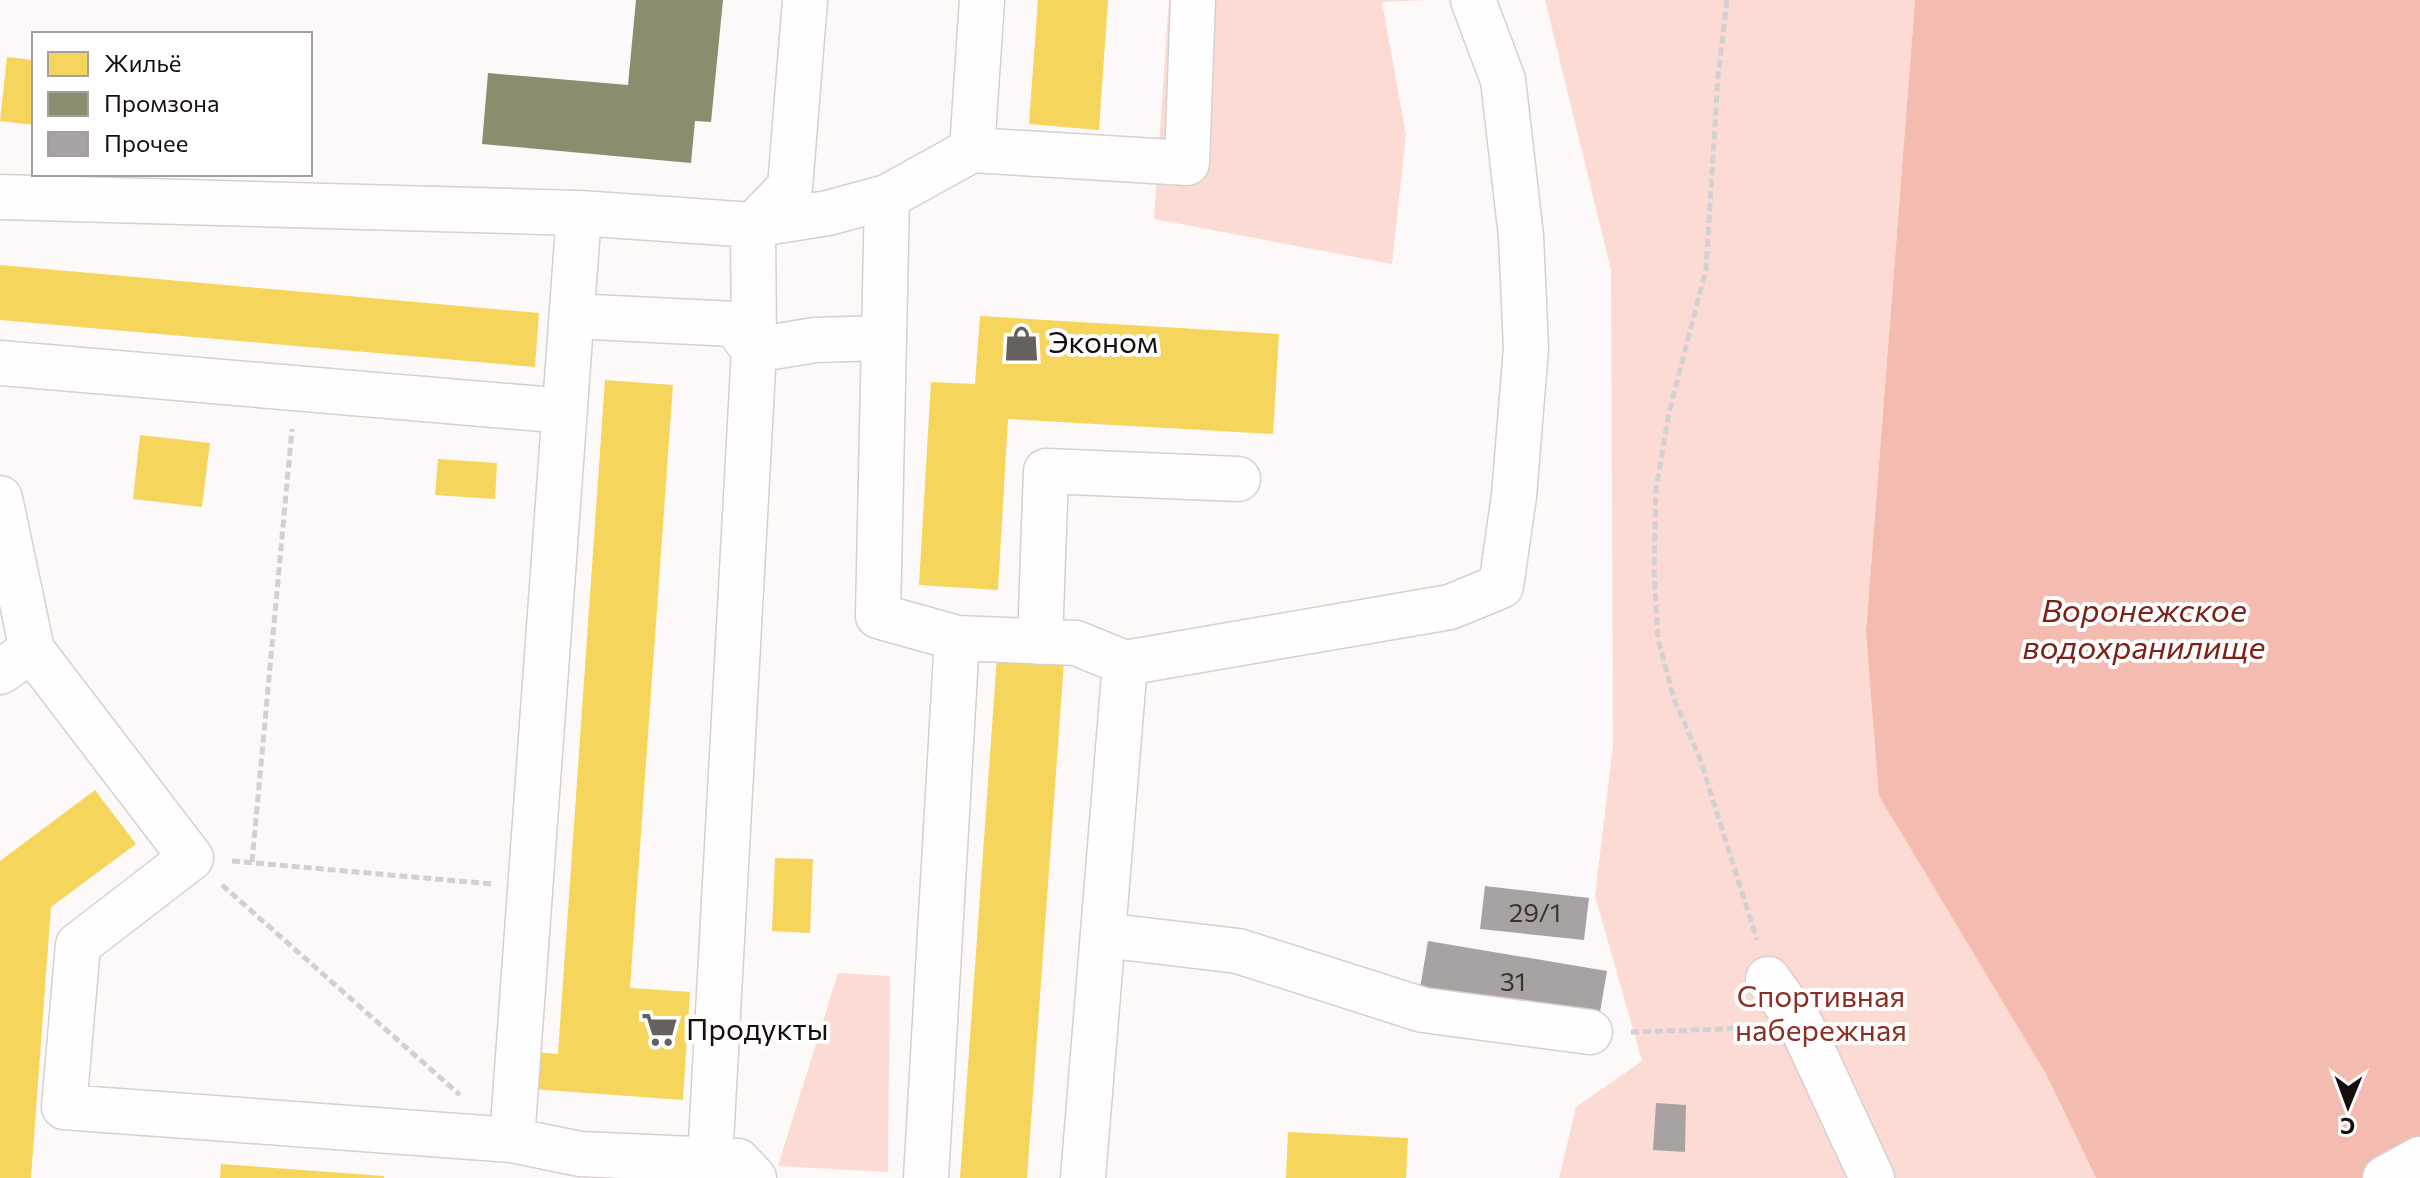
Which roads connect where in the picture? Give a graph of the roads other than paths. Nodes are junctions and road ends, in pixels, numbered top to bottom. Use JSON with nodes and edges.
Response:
{"nodes":[{"id":1,"x":805,"y":0,"type":"edge"},
{"id":2,"x":982,"y":0,"type":"edge"},
{"id":3,"x":1193,"y":0,"type":"edge"},
{"id":4,"x":1473,"y":0,"type":"edge"},
{"id":5,"x":972,"y":150,"type":"junction"},
{"id":6,"x":0,"y":197,"type":"edge"},
{"id":7,"x":887,"y":197,"type":"junction"},
{"id":8,"x":579,"y":213,"type":"junction"},
{"id":9,"x":753,"y":225,"type":"junction"},
{"id":10,"x":572,"y":316,"type":"junction"},
{"id":11,"x":884,"y":338,"type":"junction"},
{"id":12,"x":754,"y":350,"type":"junction"},
{"id":13,"x":0,"y":363,"type":"edge"},
{"id":14,"x":565,"y":411,"type":"junction"},
{"id":15,"x":1238,"y":479,"type":"dead end"},
{"id":16,"x":0,"y":498,"type":"edge"},
{"id":17,"x":957,"y":638,"type":"junction"},
{"id":18,"x":1040,"y":642,"type":"junction"},
{"id":19,"x":16,"y":661,"type":"edge"},
{"id":20,"x":1125,"y":663,"type":"junction"},
{"id":21,"x":1103,"y":935,"type":"junction"},
{"id":22,"x":1768,"y":979,"type":"road end"},
{"id":23,"x":1590,"y":1032,"type":"road end"},
{"id":24,"x":512,"y":1140,"type":"junction"},
{"id":25,"x":2420,"y":1159,"type":"edge"},
{"id":26,"x":710,"y":1160,"type":"junction"},
{"id":27,"x":580,"y":1166,"type":"edge"},
{"id":28,"x":754,"y":1178,"type":"edge"},
{"id":29,"x":926,"y":1178,"type":"edge"},
{"id":30,"x":1083,"y":1178,"type":"edge"},
{"id":31,"x":1872,"y":1178,"type":"edge"},
{"id":32,"x":2385,"y":1178,"type":"edge"}],
"edges":[{"from":1,"to":9,"type":"street"},
{"from":2,"to":5,"type":"street"},
{"from":3,"to":5,"type":"street"},
{"from":4,"to":20,"type":"street"},
{"from":5,"to":7,"type":"street"},
{"from":6,"to":8,"type":"street"},
{"from":7,"to":9,"type":"street"},
{"from":7,"to":11,"type":"street"},
{"from":8,"to":9,"type":"street"},
{"from":8,"to":10,"type":"street"},
{"from":9,"to":12,"type":"street"},
{"from":10,"to":12,"type":"street"},
{"from":10,"to":14,"type":"street"},
{"from":11,"to":12,"type":"street"},
{"from":11,"to":17,"type":"street"},
{"from":12,"to":26,"type":"street"},
{"from":13,"to":14,"type":"street"},
{"from":14,"to":24,"type":"street"},
{"from":15,"to":18,"type":"street"},
{"from":16,"to":19,"type":"street"},
{"from":17,"to":18,"type":"street"},
{"from":17,"to":29,"type":"street"},
{"from":18,"to":20,"type":"street"},
{"from":19,"to":24,"type":"street"},
{"from":20,"to":21,"type":"street"},
{"from":21,"to":23,"type":"street"},
{"from":21,"to":30,"type":"street"},
{"from":22,"to":31,"type":"street"},
{"from":24,"to":27,"type":"street"},
{"from":25,"to":32,"type":"street"},
{"from":26,"to":27,"type":"street"},
{"from":26,"to":28,"type":"street"}]}
